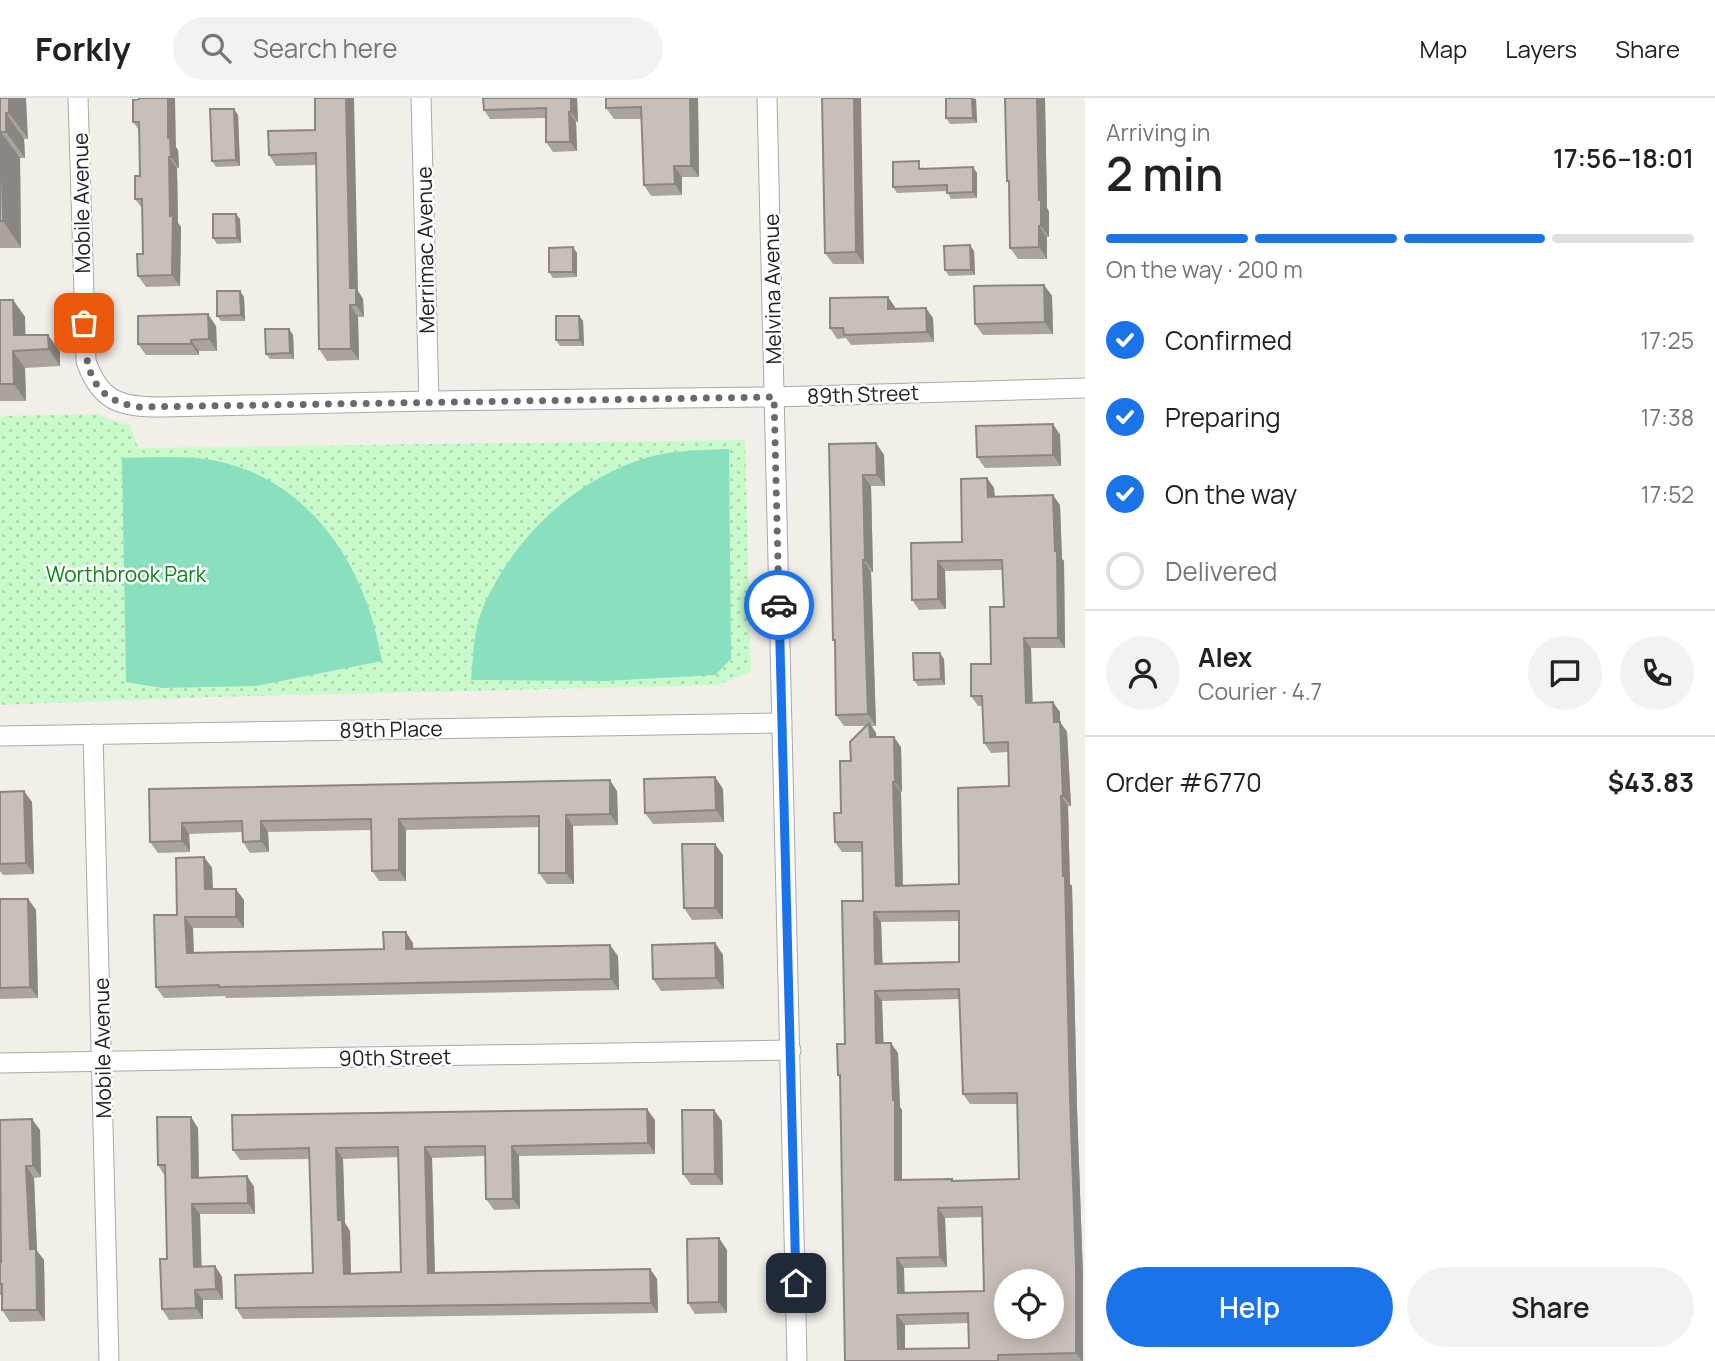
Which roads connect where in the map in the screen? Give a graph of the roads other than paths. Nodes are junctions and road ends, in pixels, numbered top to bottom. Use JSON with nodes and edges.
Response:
{"nodes":[{"id":1,"x":78,"y":98,"type":"edge"},
{"id":2,"x":421,"y":98,"type":"edge"},
{"id":3,"x":767,"y":98,"type":"edge"},
{"id":4,"x":100,"y":388,"type":"joint"},
{"id":5,"x":1085,"y":388,"type":"edge"},
{"id":6,"x":774,"y":397,"type":"junction"},
{"id":7,"x":429,"y":401,"type":"junction"},
{"id":8,"x":782,"y":723,"type":"junction"},
{"id":9,"x":93,"y":734,"type":"junction"},
{"id":10,"x":0,"y":736,"type":"edge"},
{"id":11,"x":791,"y":1050,"type":"junction"},
{"id":12,"x":103,"y":1062,"type":"junction"},
{"id":13,"x":0,"y":1063,"type":"edge"},
{"id":14,"x":109,"y":1361,"type":"edge"},
{"id":15,"x":797,"y":1361,"type":"edge"}],
"edges":[{"from":1,"to":4,"type":"street","name":"Mobile Avenue"},
{"from":2,"to":7,"type":"street","name":"Merrimac Avenue"},
{"from":3,"to":6,"type":"street","name":"Melvina Avenue"},
{"from":4,"to":7,"type":"street","name":"89th Street"},
{"from":5,"to":6,"type":"street","name":"89th Street"},
{"from":6,"to":7,"type":"street","name":"89th Street"},
{"from":6,"to":8,"type":"street","name":"Melvina Avenue"},
{"from":8,"to":9,"type":"street","name":"89th Place"},
{"from":8,"to":11,"type":"street","name":"Melvina Avenue"},
{"from":9,"to":10,"type":"street","name":"89th Place"},
{"from":9,"to":12,"type":"street","name":"Mobile Avenue"},
{"from":11,"to":12,"type":"street","name":"90th Street"},
{"from":11,"to":15,"type":"street","name":"Melvina Avenue"},
{"from":12,"to":13,"type":"street","name":"90th Street"},
{"from":12,"to":14,"type":"street","name":"Mobile Avenue"}]}
